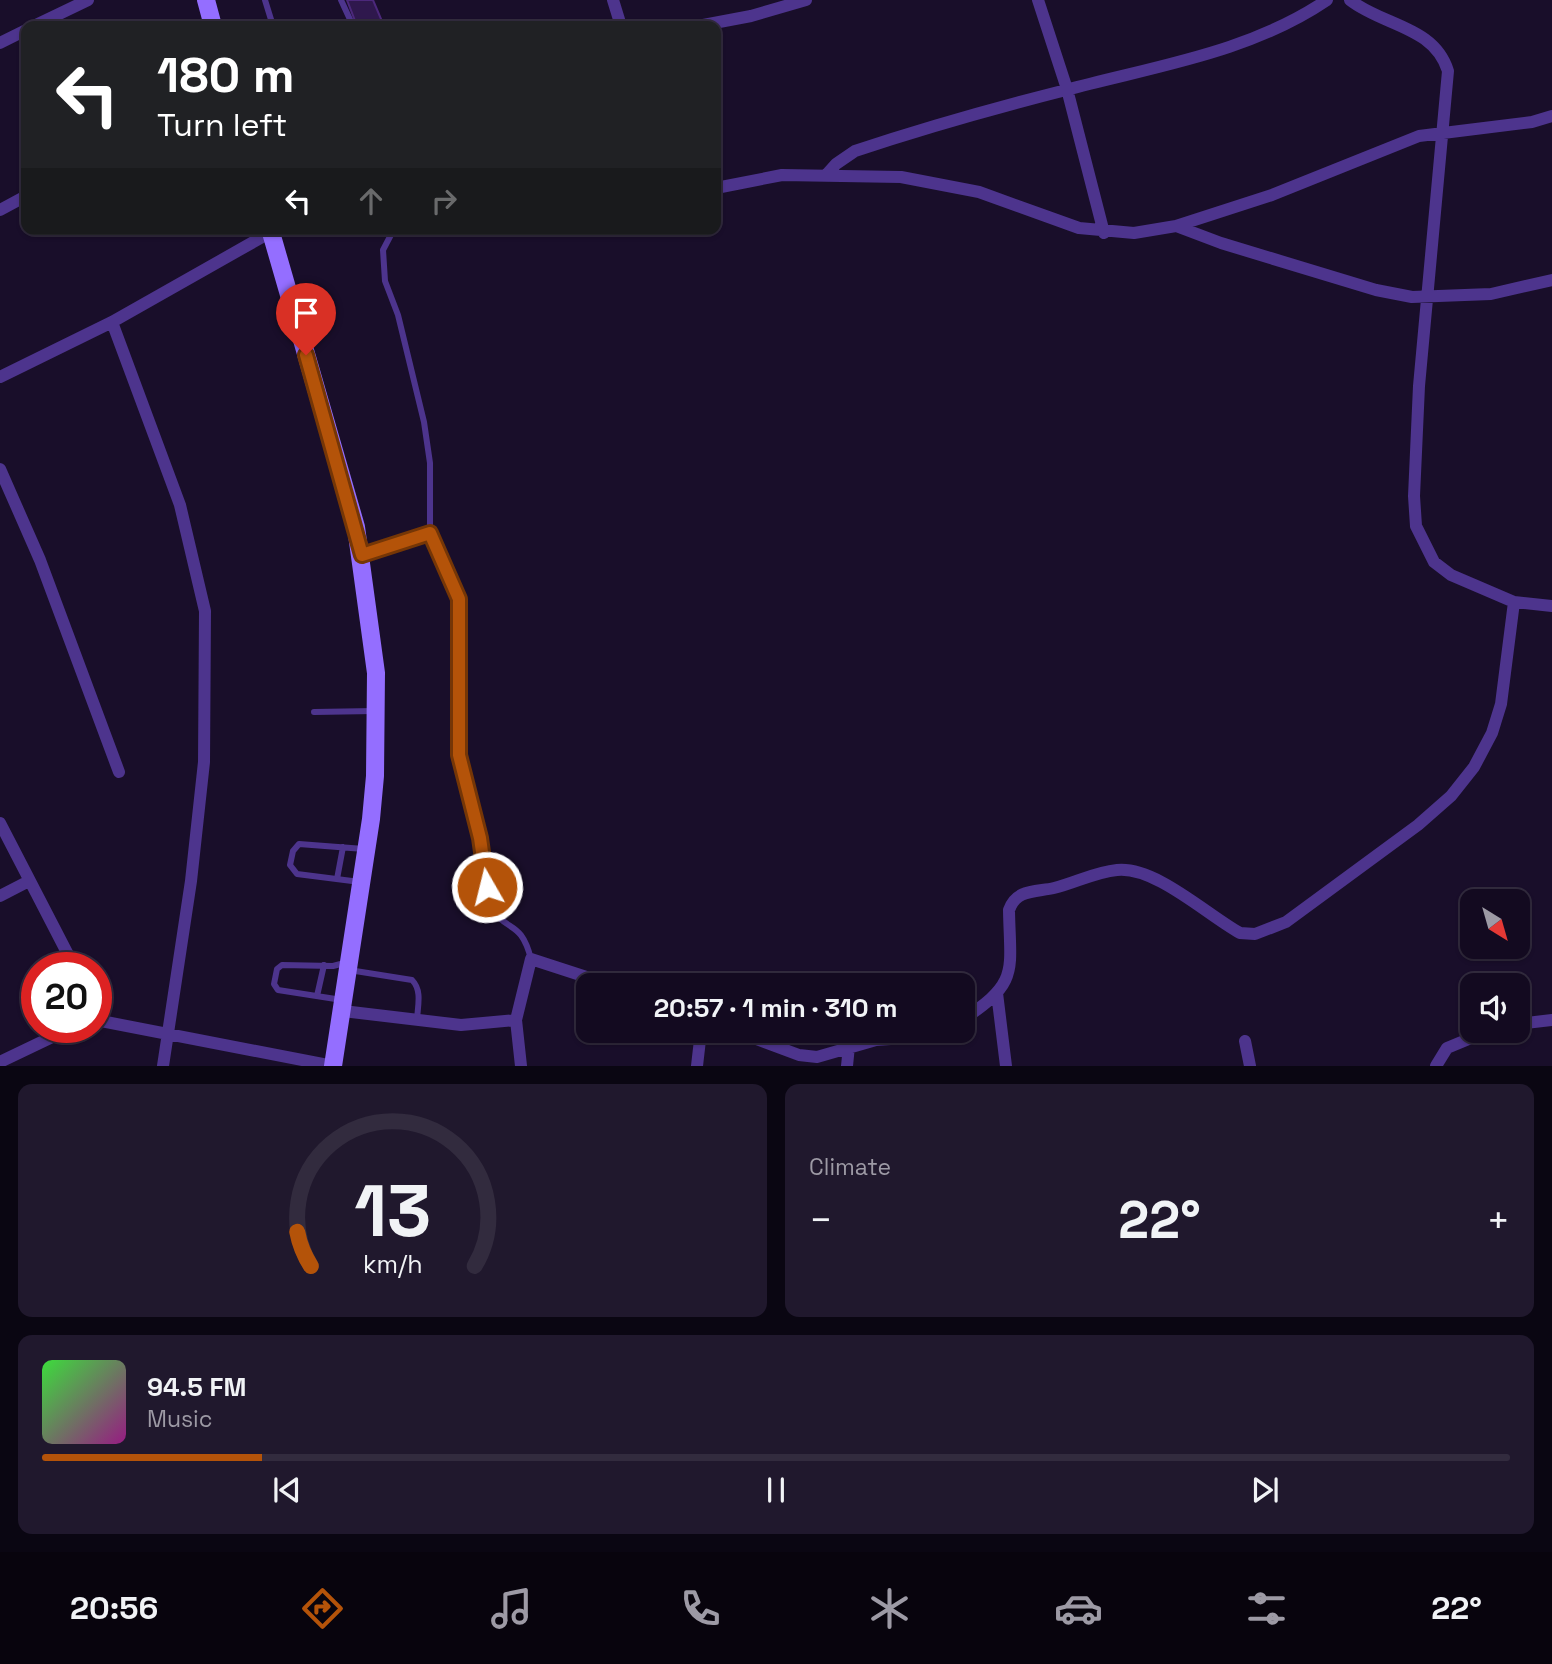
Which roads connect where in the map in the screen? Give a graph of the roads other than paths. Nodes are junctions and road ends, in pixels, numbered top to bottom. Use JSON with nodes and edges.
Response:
{"nodes":[{"id":1,"x":88,"y":0,"type":"edge"},
{"id":2,"x":207,"y":0,"type":"edge"},
{"id":3,"x":265,"y":0,"type":"edge"},
{"id":4,"x":341,"y":0,"type":"edge"},
{"id":5,"x":613,"y":0,"type":"edge"},
{"id":6,"x":806,"y":0,"type":"edge"},
{"id":7,"x":1038,"y":0,"type":"edge"},
{"id":8,"x":1327,"y":0,"type":"edge"},
{"id":9,"x":1350,"y":0,"type":"edge"},
{"id":10,"x":44,"y":21,"type":"edge"},
{"id":11,"x":212,"y":21,"type":"edge"},
{"id":12,"x":271,"y":21,"type":"edge"},
{"id":13,"x":351,"y":21,"type":"edge"},
{"id":14,"x":619,"y":21,"type":"edge"},
{"id":15,"x":721,"y":22,"type":"edge"},
{"id":16,"x":21,"y":32,"type":"edge"},
{"id":17,"x":0,"y":43,"type":"edge"},
{"id":18,"x":1067,"y":89,"type":"junction"},
{"id":19,"x":1552,"y":116,"type":"edge"},
{"id":20,"x":1443,"y":131,"type":"junction"},
{"id":21,"x":827,"y":174,"type":"junction"},
{"id":22,"x":721,"y":187,"type":"edge"},
{"id":23,"x":21,"y":200,"type":"edge"},
{"id":24,"x":0,"y":210,"type":"edge"},
{"id":25,"x":1176,"y":226,"type":"junction"},
{"id":26,"x":1104,"y":233,"type":"junction"},
{"id":27,"x":263,"y":235,"type":"edge"},
{"id":28,"x":271,"y":235,"type":"edge"},
{"id":29,"x":391,"y":235,"type":"edge"},
{"id":30,"x":1552,"y":280,"type":"edge"},
{"id":31,"x":1426,"y":299,"type":"junction"},
{"id":32,"x":112,"y":322,"type":"junction"},
{"id":33,"x":0,"y":377,"type":"edge"},
{"id":34,"x":0,"y":469,"type":"edge"},
{"id":35,"x":430,"y":533,"type":"junction"},
{"id":36,"x":362,"y":555,"type":"junction"},
{"id":37,"x":1514,"y":602,"type":"junction"},
{"id":38,"x":1552,"y":606,"type":"edge"},
{"id":39,"x":376,"y":711,"type":"junction"},
{"id":40,"x":314,"y":712,"type":"dead end"},
{"id":41,"x":119,"y":772,"type":"dead end"},
{"id":42,"x":0,"y":823,"type":"edge"},
{"id":43,"x":343,"y":847,"type":"junction"},
{"id":44,"x":366,"y":849,"type":"junction"},
{"id":45,"x":337,"y":879,"type":"junction"},
{"id":46,"x":29,"y":881,"type":"junction"},
{"id":47,"x":360,"y":882,"type":"junction"},
{"id":48,"x":0,"y":896,"type":"edge"},
{"id":49,"x":67,"y":952,"type":"edge"},
{"id":50,"x":531,"y":959,"type":"junction"},
{"id":51,"x":324,"y":965,"type":"junction"},
{"id":52,"x":348,"y":966,"type":"junction"},
{"id":53,"x":576,"y":974,"type":"edge"},
{"id":54,"x":997,"y":993,"type":"junction"},
{"id":55,"x":317,"y":996,"type":"junction"},
{"id":56,"x":343,"y":1006,"type":"junction"},
{"id":57,"x":975,"y":1010,"type":"edge"},
{"id":58,"x":112,"y":1020,"type":"edge"},
{"id":59,"x":417,"y":1020,"type":"junction"},
{"id":60,"x":516,"y":1020,"type":"junction"},
{"id":61,"x":1552,"y":1020,"type":"edge"},
{"id":62,"x":1530,"y":1023,"type":"edge"},
{"id":63,"x":167,"y":1036,"type":"junction"},
{"id":64,"x":1245,"y":1041,"type":"dead end"},
{"id":65,"x":40,"y":1043,"type":"edge"},
{"id":66,"x":699,"y":1043,"type":"edge"},
{"id":67,"x":769,"y":1043,"type":"edge"},
{"id":68,"x":862,"y":1043,"type":"edge"},
{"id":69,"x":1460,"y":1043,"type":"edge"},
{"id":70,"x":849,"y":1046,"type":"junction"},
{"id":71,"x":0,"y":1062,"type":"edge"},
{"id":72,"x":163,"y":1066,"type":"edge"},
{"id":73,"x":333,"y":1066,"type":"edge"},
{"id":74,"x":521,"y":1066,"type":"edge"},
{"id":75,"x":696,"y":1066,"type":"edge"},
{"id":76,"x":847,"y":1066,"type":"edge"},
{"id":77,"x":1006,"y":1066,"type":"edge"},
{"id":78,"x":1250,"y":1066,"type":"edge"},
{"id":79,"x":1436,"y":1066,"type":"edge"}],
"edges":[{"from":1,"to":10,"type":"street"},
{"from":2,"to":11,"type":"main road"},
{"from":3,"to":12,"type":"lane"},
{"from":4,"to":13,"type":"lane"},
{"from":5,"to":14,"type":"street"},
{"from":6,"to":15,"type":"street"},
{"from":7,"to":18,"type":"street"},
{"from":8,"to":18,"type":"street"},
{"from":9,"to":20,"type":"street"},
{"from":16,"to":17,"type":"street"},
{"from":18,"to":21,"type":"street"},
{"from":18,"to":26,"type":"street"},
{"from":19,"to":20,"type":"street"},
{"from":20,"to":25,"type":"street"},
{"from":20,"to":31,"type":"street"},
{"from":21,"to":22,"type":"street"},
{"from":21,"to":26,"type":"street"},
{"from":23,"to":24,"type":"street"},
{"from":25,"to":26,"type":"street"},
{"from":25,"to":31,"type":"street"},
{"from":27,"to":32,"type":"street"},
{"from":28,"to":36,"type":"main road"},
{"from":29,"to":35,"type":"lane"},
{"from":30,"to":31,"type":"street"},
{"from":31,"to":37,"type":"street"},
{"from":32,"to":33,"type":"street"},
{"from":32,"to":63,"type":"street"},
{"from":34,"to":41,"type":"street"},
{"from":35,"to":36,"type":"lane"},
{"from":35,"to":50,"type":"lane"},
{"from":36,"to":39,"type":"main road"},
{"from":37,"to":38,"type":"street"},
{"from":37,"to":54,"type":"street"},
{"from":39,"to":40,"type":"lane"},
{"from":39,"to":44,"type":"main road"},
{"from":42,"to":46,"type":"street"},
{"from":43,"to":44,"type":"lane"},
{"from":43,"to":45,"type":"lane"},
{"from":43,"to":45,"type":"lane"},
{"from":44,"to":47,"type":"main road"},
{"from":45,"to":47,"type":"lane"},
{"from":46,"to":48,"type":"street"},
{"from":46,"to":49,"type":"street"},
{"from":47,"to":52,"type":"main road"},
{"from":50,"to":53,"type":"street"},
{"from":50,"to":60,"type":"street"},
{"from":51,"to":52,"type":"lane"},
{"from":51,"to":55,"type":"lane"},
{"from":51,"to":55,"type":"lane"},
{"from":52,"to":56,"type":"main road"},
{"from":52,"to":59,"type":"lane"},
{"from":54,"to":57,"type":"street"},
{"from":54,"to":77,"type":"street"},
{"from":55,"to":56,"type":"lane"},
{"from":56,"to":59,"type":"street"},
{"from":56,"to":73,"type":"main road"},
{"from":58,"to":63,"type":"street"},
{"from":59,"to":60,"type":"street"},
{"from":60,"to":74,"type":"street"},
{"from":61,"to":62,"type":"street"},
{"from":63,"to":72,"type":"street"},
{"from":63,"to":73,"type":"street"},
{"from":64,"to":78,"type":"street"},
{"from":65,"to":71,"type":"street"},
{"from":66,"to":75,"type":"street"},
{"from":67,"to":70,"type":"street"},
{"from":68,"to":70,"type":"street"},
{"from":69,"to":79,"type":"street"},
{"from":70,"to":76,"type":"street"}]}
